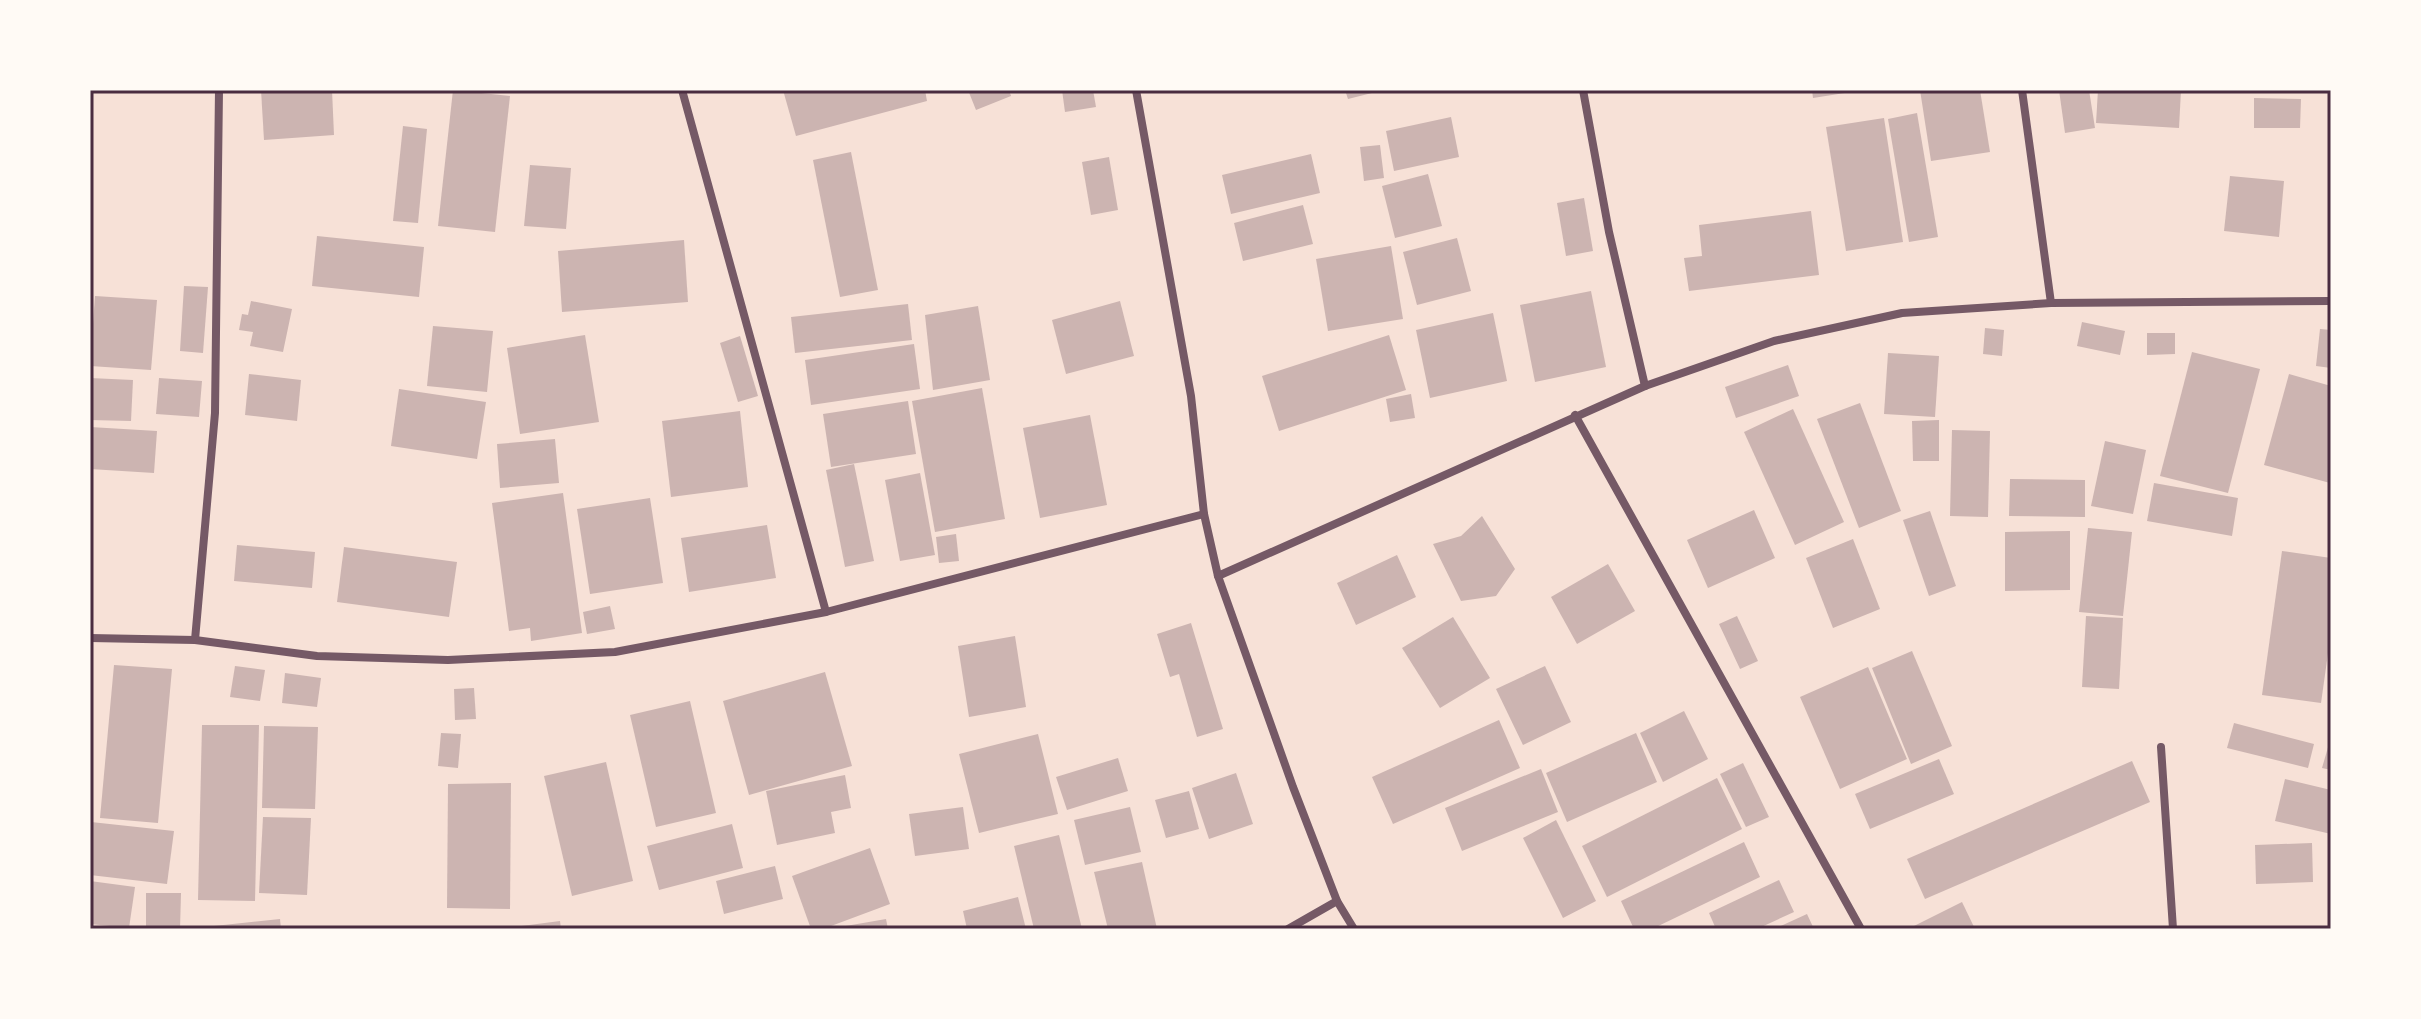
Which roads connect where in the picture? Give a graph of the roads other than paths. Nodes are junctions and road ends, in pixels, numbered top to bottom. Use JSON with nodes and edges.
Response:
{"nodes":[{"id":1,"x":219,"y":90,"type":"edge"},
{"id":2,"x":682,"y":90,"type":"edge"},
{"id":3,"x":1136,"y":90,"type":"edge"},
{"id":4,"x":1583,"y":90,"type":"edge"},
{"id":5,"x":2022,"y":90,"type":"edge"},
{"id":6,"x":2331,"y":301,"type":"edge"},
{"id":7,"x":2051,"y":303,"type":"junction"},
{"id":8,"x":1645,"y":386,"type":"junction"},
{"id":9,"x":1575,"y":415,"type":"junction"},
{"id":10,"x":1204,"y":514,"type":"junction"},
{"id":11,"x":1218,"y":576,"type":"junction"},
{"id":12,"x":826,"y":612,"type":"junction"},
{"id":13,"x":90,"y":638,"type":"edge"},
{"id":14,"x":195,"y":640,"type":"junction"},
{"id":15,"x":2161,"y":747,"type":"dead end"},
{"id":16,"x":1337,"y":901,"type":"junction"},
{"id":17,"x":1288,"y":929,"type":"edge"},
{"id":18,"x":1354,"y":929,"type":"edge"},
{"id":19,"x":1861,"y":929,"type":"edge"},
{"id":20,"x":2173,"y":929,"type":"edge"}],
"edges":[{"from":1,"to":14,"type":"street"},
{"from":2,"to":12,"type":"street"},
{"from":3,"to":10,"type":"street"},
{"from":4,"to":8,"type":"street"},
{"from":5,"to":7,"type":"street"},
{"from":6,"to":7,"type":"street"},
{"from":7,"to":8,"type":"street"},
{"from":8,"to":9,"type":"street"},
{"from":9,"to":11,"type":"street"},
{"from":9,"to":19,"type":"street"},
{"from":10,"to":11,"type":"street"},
{"from":10,"to":12,"type":"street"},
{"from":11,"to":16,"type":"street"},
{"from":12,"to":14,"type":"street"},
{"from":13,"to":14,"type":"street"},
{"from":15,"to":20,"type":"street"},
{"from":16,"to":17,"type":"street"},
{"from":16,"to":18,"type":"street"}]}
